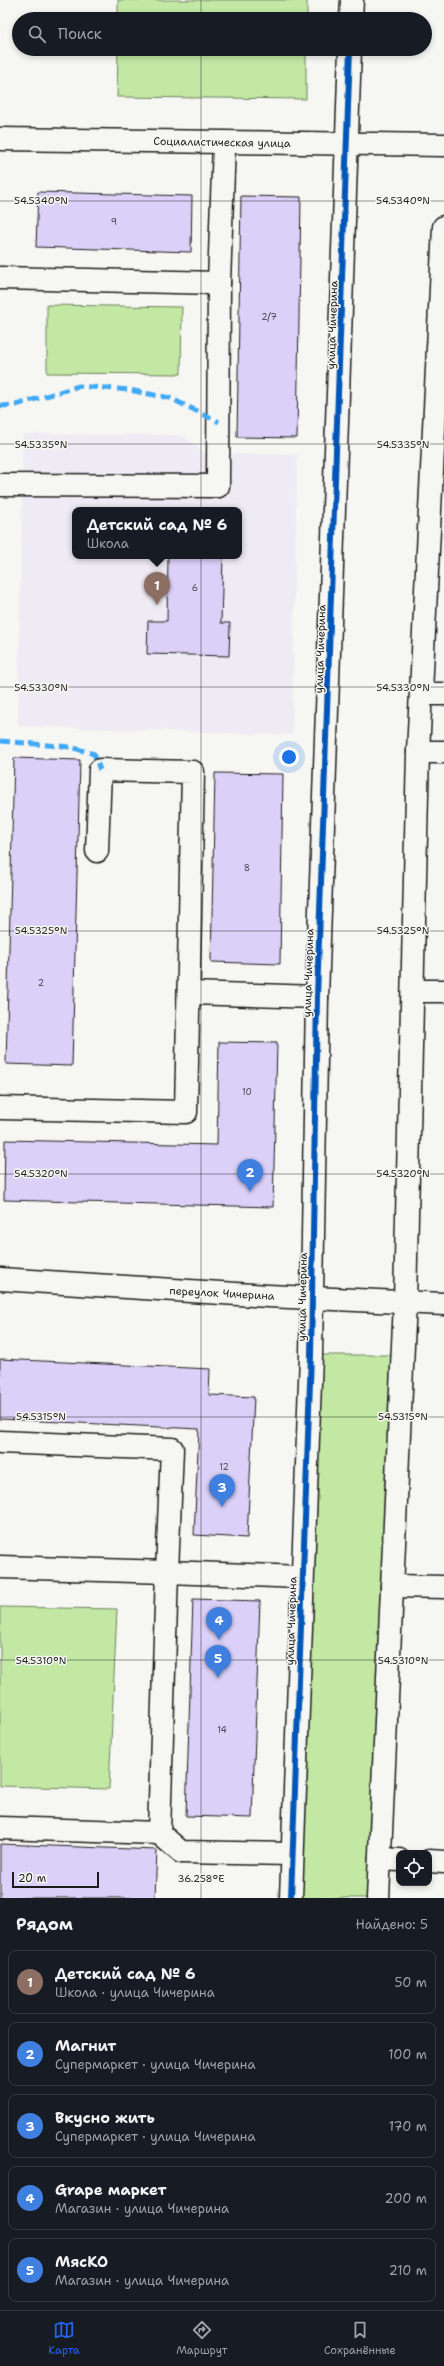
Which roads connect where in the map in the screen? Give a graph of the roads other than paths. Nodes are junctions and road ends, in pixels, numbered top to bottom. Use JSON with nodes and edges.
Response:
{"nodes":[{"id":1,"x":352,"y":0,"type":"edge"},
{"id":2,"x":351,"y":12,"type":"edge"},
{"id":3,"x":350,"y":56,"type":"edge"},
{"id":4,"x":0,"y":140,"type":"edge"},
{"id":5,"x":224,"y":143,"type":"junction"},
{"id":6,"x":348,"y":144,"type":"junction"},
{"id":7,"x":444,"y":145,"type":"edge"},
{"id":8,"x":444,"y":227,"type":"edge"},
{"id":9,"x":0,"y":278,"type":"edge"},
{"id":10,"x":219,"y":283,"type":"junction"},
{"id":11,"x":0,"y":485,"type":"edge"},
{"id":12,"x":422,"y":694,"type":"junction"},
{"id":13,"x":444,"y":694,"type":"edge"},
{"id":14,"x":418,"y":752,"type":"junction"},
{"id":15,"x":444,"y":752,"type":"edge"},
{"id":16,"x":97,"y":851,"type":"dead end"},
{"id":17,"x":414,"y":991,"type":"junction"},
{"id":18,"x":444,"y":991,"type":"edge"},
{"id":19,"x":189,"y":993,"type":"junction"},
{"id":20,"x":317,"y":997,"type":"junction"},
{"id":21,"x":0,"y":1108,"type":"edge"},
{"id":22,"x":0,"y":1278,"type":"edge"},
{"id":23,"x":312,"y":1297,"type":"junction"},
{"id":24,"x":405,"y":1301,"type":"junction"},
{"id":25,"x":444,"y":1304,"type":"edge"},
{"id":26,"x":0,"y":1442,"type":"edge"},
{"id":27,"x":0,"y":1567,"type":"edge"},
{"id":28,"x":167,"y":1572,"type":"junction"},
{"id":29,"x":302,"y":1577,"type":"junction"},
{"id":30,"x":392,"y":1586,"type":"junction"},
{"id":31,"x":444,"y":1587,"type":"edge"},
{"id":32,"x":0,"y":1828,"type":"edge"},
{"id":33,"x":159,"y":1833,"type":"junction"},
{"id":34,"x":292,"y":1854,"type":"junction"},
{"id":35,"x":389,"y":1860,"type":"edge"},
{"id":36,"x":432,"y":1861,"type":"edge"},
{"id":37,"x":444,"y":1862,"type":"edge"},
{"id":38,"x":290,"y":1898,"type":"edge"},
{"id":39,"x":378,"y":1898,"type":"edge"}],
"edges":[{"from":1,"to":2,"type":"street"},
{"from":3,"to":6,"type":"street","name":"улица Чичерина"},
{"from":4,"to":5,"type":"street","name":"Социалистическая улица"},
{"from":5,"to":6,"type":"street","name":"Социалистическая улица"},
{"from":5,"to":10,"type":"street"},
{"from":6,"to":7,"type":"street","name":"Социалистическая улица"},
{"from":6,"to":20,"type":"street","name":"улица Чичерина"},
{"from":8,"to":12,"type":"street"},
{"from":9,"to":10,"type":"street"},
{"from":10,"to":11,"type":"street"},
{"from":12,"to":13,"type":"street"},
{"from":12,"to":14,"type":"street"},
{"from":14,"to":15,"type":"street"},
{"from":14,"to":17,"type":"street"},
{"from":16,"to":19,"type":"street"},
{"from":17,"to":18,"type":"street"},
{"from":17,"to":24,"type":"street"},
{"from":19,"to":20,"type":"street"},
{"from":19,"to":21,"type":"street"},
{"from":20,"to":23,"type":"street","name":"улица Чичерина"},
{"from":22,"to":23,"type":"street","name":"переулок Чичерина"},
{"from":23,"to":24,"type":"street","name":"переулок Чичерина"},
{"from":23,"to":29,"type":"street","name":"улица Чичерина"},
{"from":24,"to":25,"type":"street","name":"переулок Чичерина"},
{"from":24,"to":30,"type":"street"},
{"from":26,"to":28,"type":"street"},
{"from":27,"to":28,"type":"street"},
{"from":28,"to":29,"type":"street"},
{"from":28,"to":33,"type":"street"},
{"from":29,"to":34,"type":"street","name":"улица Чичерина"},
{"from":30,"to":31,"type":"street"},
{"from":30,"to":35,"type":"street"},
{"from":32,"to":33,"type":"street"},
{"from":33,"to":34,"type":"street"},
{"from":34,"to":38,"type":"street","name":"улица Чичерина"},
{"from":35,"to":39,"type":"street"},
{"from":36,"to":37,"type":"street"}]}
